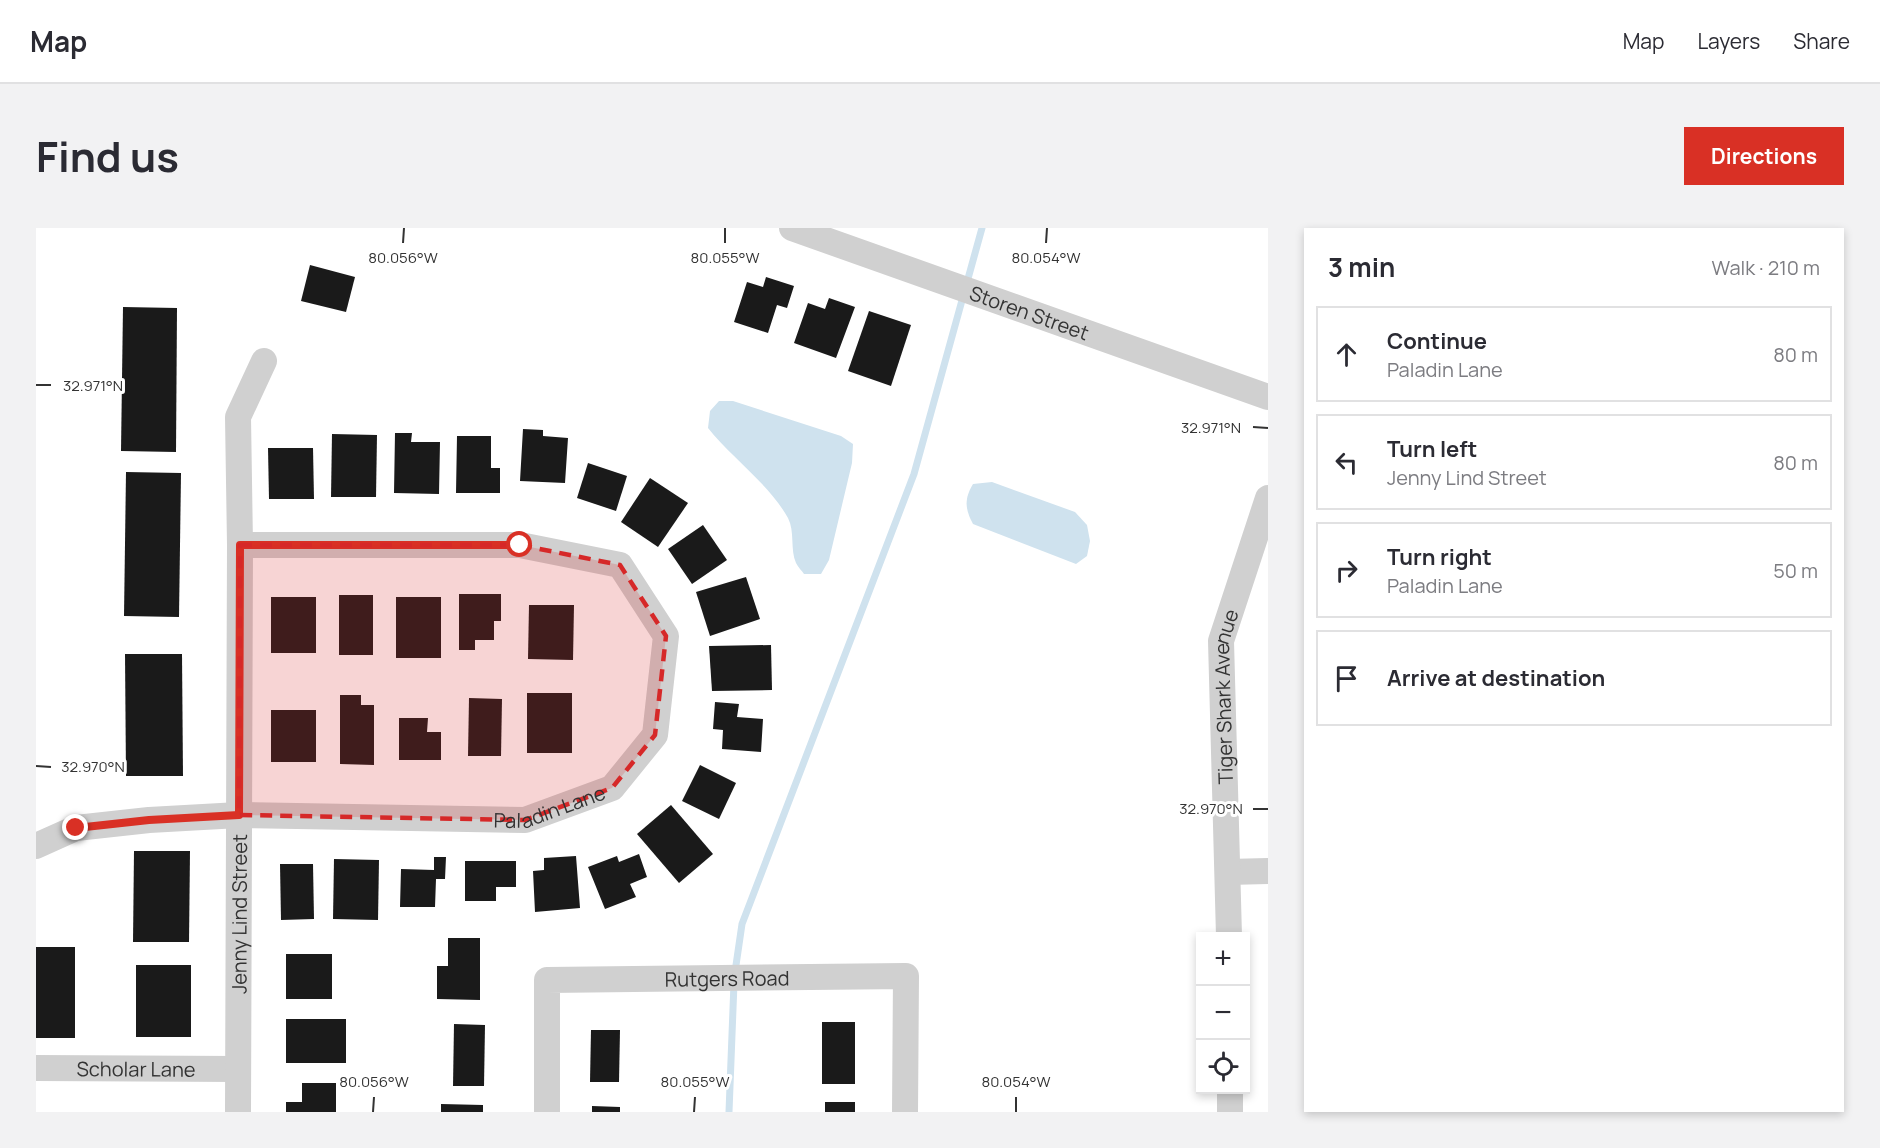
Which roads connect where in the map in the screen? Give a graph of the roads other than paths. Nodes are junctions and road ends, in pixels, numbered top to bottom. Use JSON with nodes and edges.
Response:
{"nodes":[{"id":1,"x":792,"y":228,"type":"edge"},
{"id":2,"x":264,"y":361,"type":"dead end"},
{"id":3,"x":1268,"y":397,"type":"edge"},
{"id":4,"x":1268,"y":498,"type":"edge"},
{"id":5,"x":240,"y":545,"type":"junction"},
{"id":6,"x":239,"y":815,"type":"junction"},
{"id":7,"x":36,"y":846,"type":"edge"},
{"id":8,"x":1268,"y":871,"type":"edge"},
{"id":9,"x":1228,"y":872,"type":"junction"},
{"id":10,"x":1228,"y":932,"type":"edge"},
{"id":11,"x":36,"y":1068,"type":"edge"},
{"id":12,"x":238,"y":1069,"type":"junction"},
{"id":13,"x":1230,"y":1094,"type":"edge"},
{"id":14,"x":238,"y":1112,"type":"edge"},
{"id":15,"x":546,"y":1112,"type":"edge"},
{"id":16,"x":905,"y":1112,"type":"edge"},
{"id":17,"x":1230,"y":1112,"type":"edge"}],
"edges":[{"from":1,"to":3,"type":"street","name":"Storen Street"},
{"from":2,"to":5,"type":"street","name":"Jenny Lind Street"},
{"from":4,"to":9,"type":"street","name":"Tiger Shark Avenue"},
{"from":5,"to":6,"type":"street","name":"Jenny Lind Street"},
{"from":5,"to":6,"type":"street","name":"Paladin Lane"},
{"from":6,"to":7,"type":"street","name":"Paladin Lane"},
{"from":6,"to":12,"type":"street","name":"Jenny Lind Street"},
{"from":8,"to":9,"type":"street"},
{"from":9,"to":10,"type":"street","name":"Tiger Shark Avenue"},
{"from":11,"to":12,"type":"street","name":"Scholar Lane"},
{"from":12,"to":14,"type":"street","name":"Jenny Lind Street"},
{"from":13,"to":17,"type":"street"},
{"from":15,"to":16,"type":"street","name":"Rutgers Road"}]}
